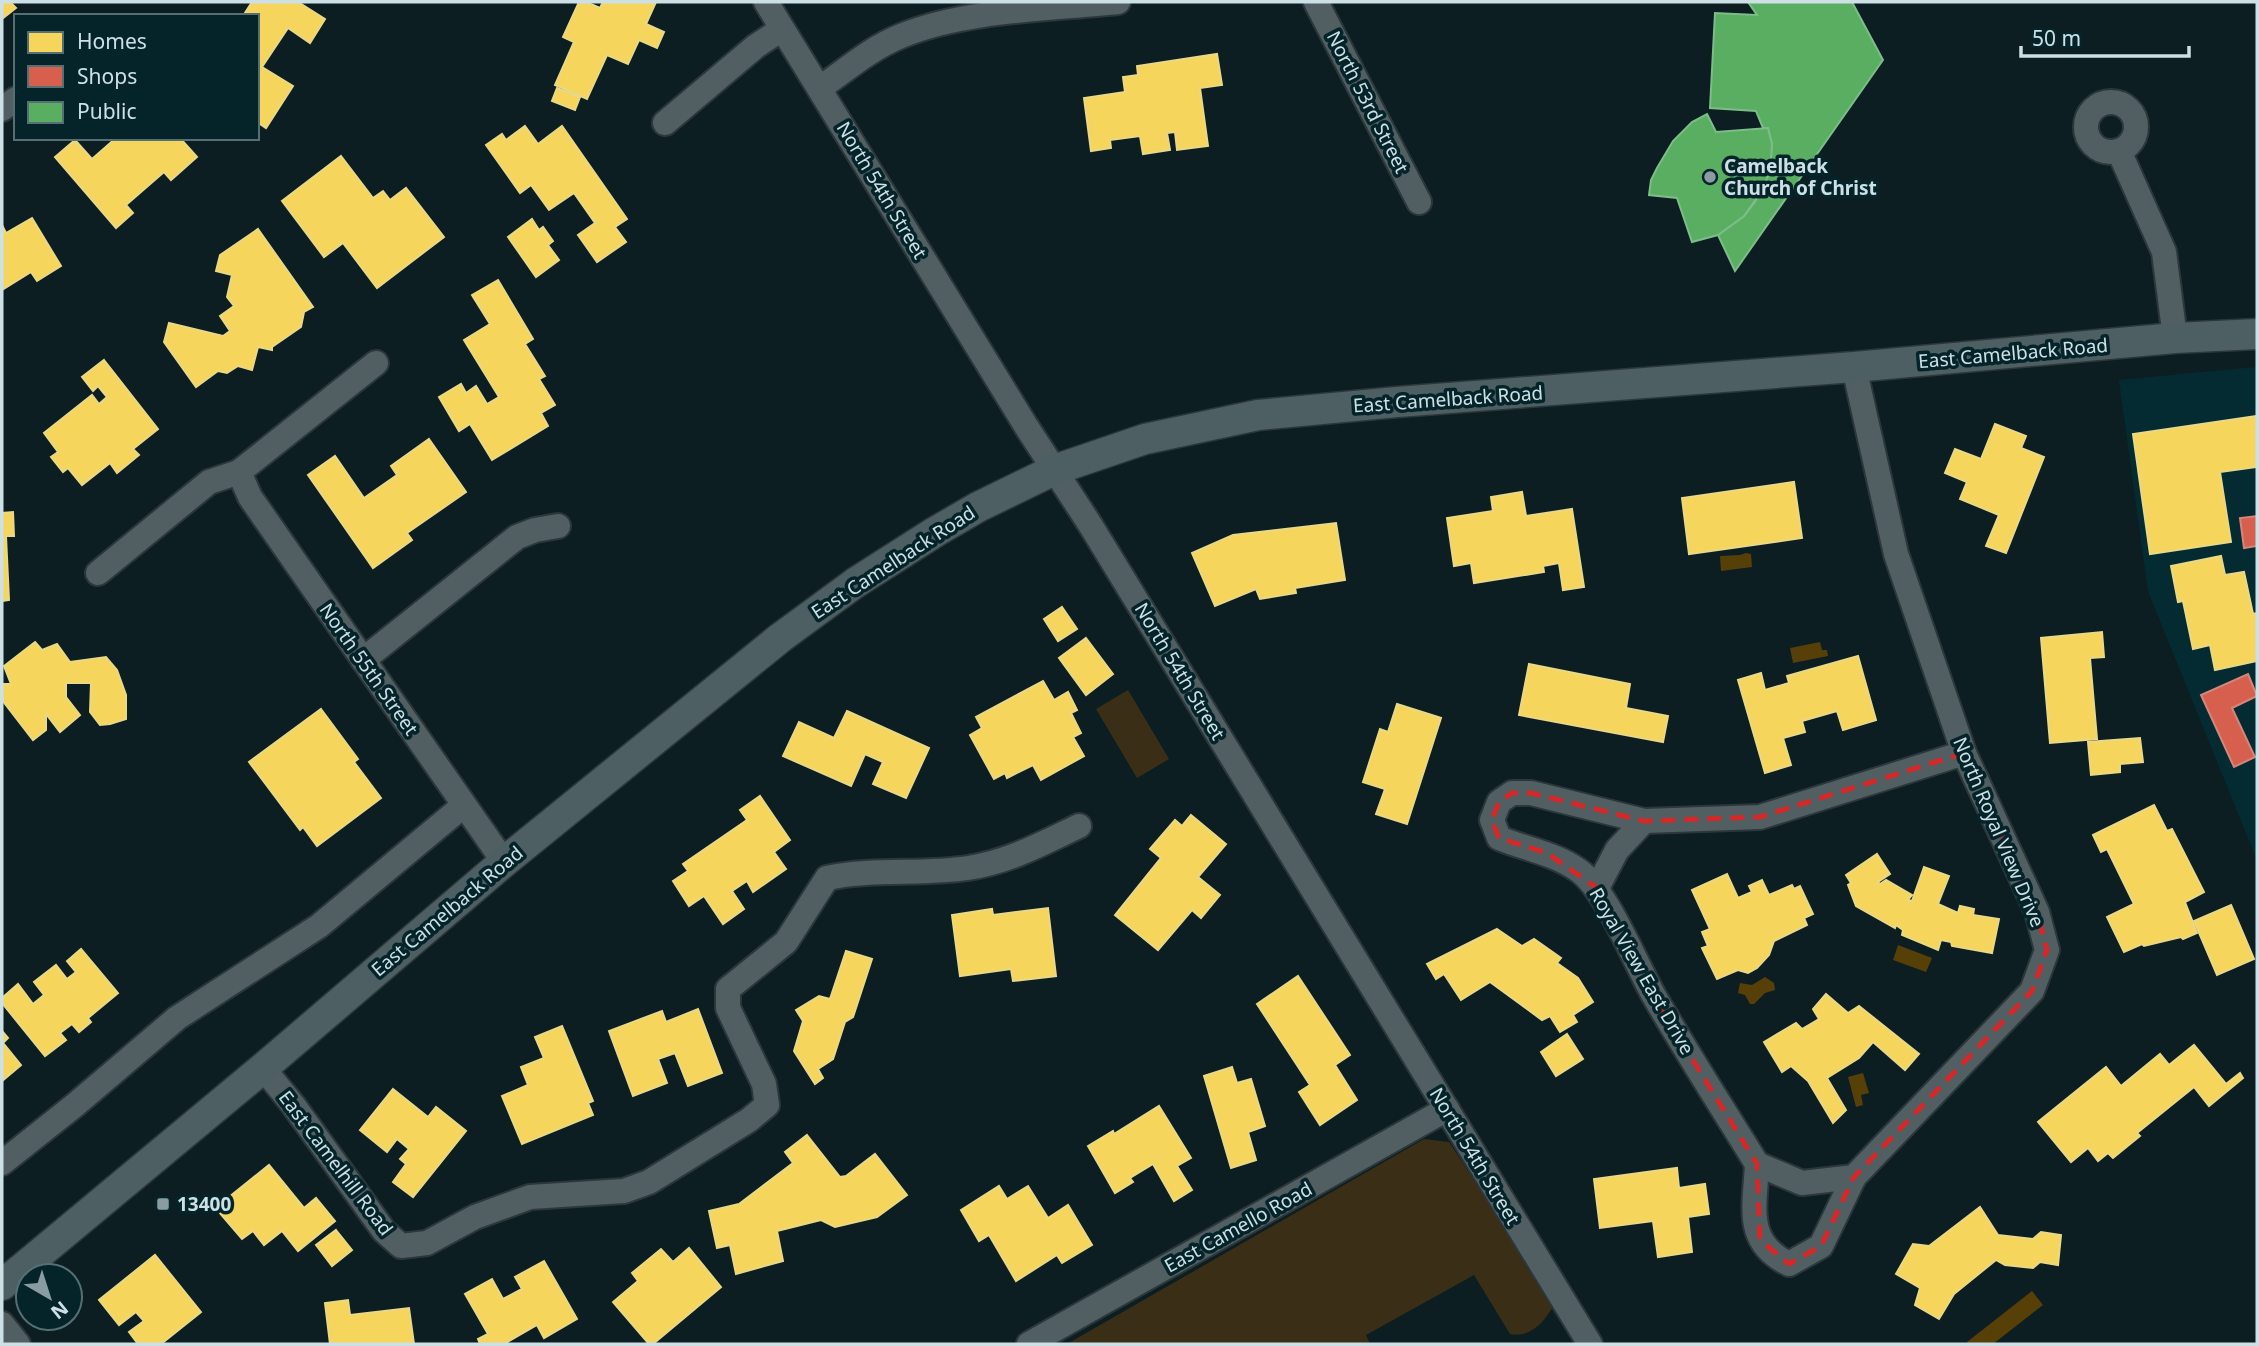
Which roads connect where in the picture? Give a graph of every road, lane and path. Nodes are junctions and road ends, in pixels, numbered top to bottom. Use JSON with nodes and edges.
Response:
{"nodes":[{"id":1,"x":766,"y":2,"type":"edge"},
{"id":2,"x":1118,"y":2,"type":"edge"},
{"id":3,"x":1316,"y":2,"type":"edge"},
{"id":4,"x":782,"y":29,"type":"junction"},
{"id":5,"x":820,"y":88,"type":"junction"},
{"id":6,"x":665,"y":123,"type":"dead end"},
{"id":7,"x":2119,"y":151,"type":"dead end"},
{"id":8,"x":1419,"y":202,"type":"dead end"},
{"id":9,"x":2257,"y":334,"type":"edge"},
{"id":10,"x":2175,"y":338,"type":"junction"},
{"id":11,"x":376,"y":363,"type":"dead end"},
{"id":12,"x":1854,"y":367,"type":"junction"},
{"id":13,"x":1054,"y":471,"type":"junction"},
{"id":14,"x":239,"y":472,"type":"junction"},
{"id":15,"x":558,"y":526,"type":"dead end"},
{"id":16,"x":98,"y":573,"type":"dead end"},
{"id":17,"x":363,"y":660,"type":"junction"},
{"id":18,"x":1964,"y":753,"type":"junction"},
{"id":19,"x":463,"y":806,"type":"junction"},
{"id":20,"x":1644,"y":821,"type":"junction"},
{"id":21,"x":1079,"y":825,"type":"dead end"},
{"id":22,"x":504,"y":862,"type":"junction"},
{"id":23,"x":1597,"y":888,"type":"junction"},
{"id":24,"x":263,"y":1068,"type":"junction"},
{"id":25,"x":1447,"y":1109,"type":"junction"},
{"id":26,"x":2,"y":1163,"type":"edge"},
{"id":27,"x":1757,"y":1164,"type":"junction"},
{"id":28,"x":1854,"y":1177,"type":"junction"},
{"id":29,"x":2,"y":1284,"type":"edge"},
{"id":30,"x":2,"y":1324,"type":"edge"},
{"id":31,"x":18,"y":1344,"type":"edge"},
{"id":32,"x":1029,"y":1344,"type":"edge"},
{"id":33,"x":1590,"y":1344,"type":"edge"}],
"edges":[{"from":1,"to":4,"type":"street","name":"North 54th Street"},
{"from":2,"to":5,"type":"street"},
{"from":3,"to":8,"type":"street","name":"North 53rd Street"},
{"from":4,"to":5,"type":"street","name":"North 54th Street"},
{"from":4,"to":6,"type":"street"},
{"from":5,"to":13,"type":"street","name":"North 54th Street"},
{"from":7,"to":10,"type":"street"},
{"from":9,"to":10,"type":"main road","name":"East Camelback Road"},
{"from":10,"to":12,"type":"main road","name":"East Camelback Road"},
{"from":11,"to":14,"type":"street"},
{"from":12,"to":13,"type":"main road","name":"East Camelback Road"},
{"from":12,"to":18,"type":"street","name":"North Royal View Drive"},
{"from":13,"to":22,"type":"main road","name":"East Camelback Road"},
{"from":13,"to":25,"type":"street","name":"North 54th Street"},
{"from":14,"to":16,"type":"street"},
{"from":14,"to":17,"type":"street","name":"North 55th Street"},
{"from":15,"to":17,"type":"street"},
{"from":17,"to":19,"type":"street","name":"North 55th Street"},
{"from":18,"to":20,"type":"street"},
{"from":18,"to":28,"type":"street","name":"North Royal View Drive"},
{"from":19,"to":22,"type":"street","name":"North 55th Street"},
{"from":19,"to":26,"type":"street"},
{"from":20,"to":23,"type":"street"},
{"from":20,"to":23,"type":"street","name":"Royal View East Drive"},
{"from":21,"to":24,"type":"street","name":"East Camelhill Road"},
{"from":22,"to":24,"type":"main road","name":"East Camelback Road"},
{"from":23,"to":27,"type":"street","name":"Royal View East Drive"},
{"from":24,"to":29,"type":"main road","name":"East Camelback Road"},
{"from":25,"to":32,"type":"street","name":"East Camello Road"},
{"from":25,"to":33,"type":"street","name":"North 54th Street"},
{"from":27,"to":28,"type":"street"},
{"from":27,"to":28,"type":"street","name":"North Royal View Drive"},
{"from":30,"to":31,"type":"street"}]}
